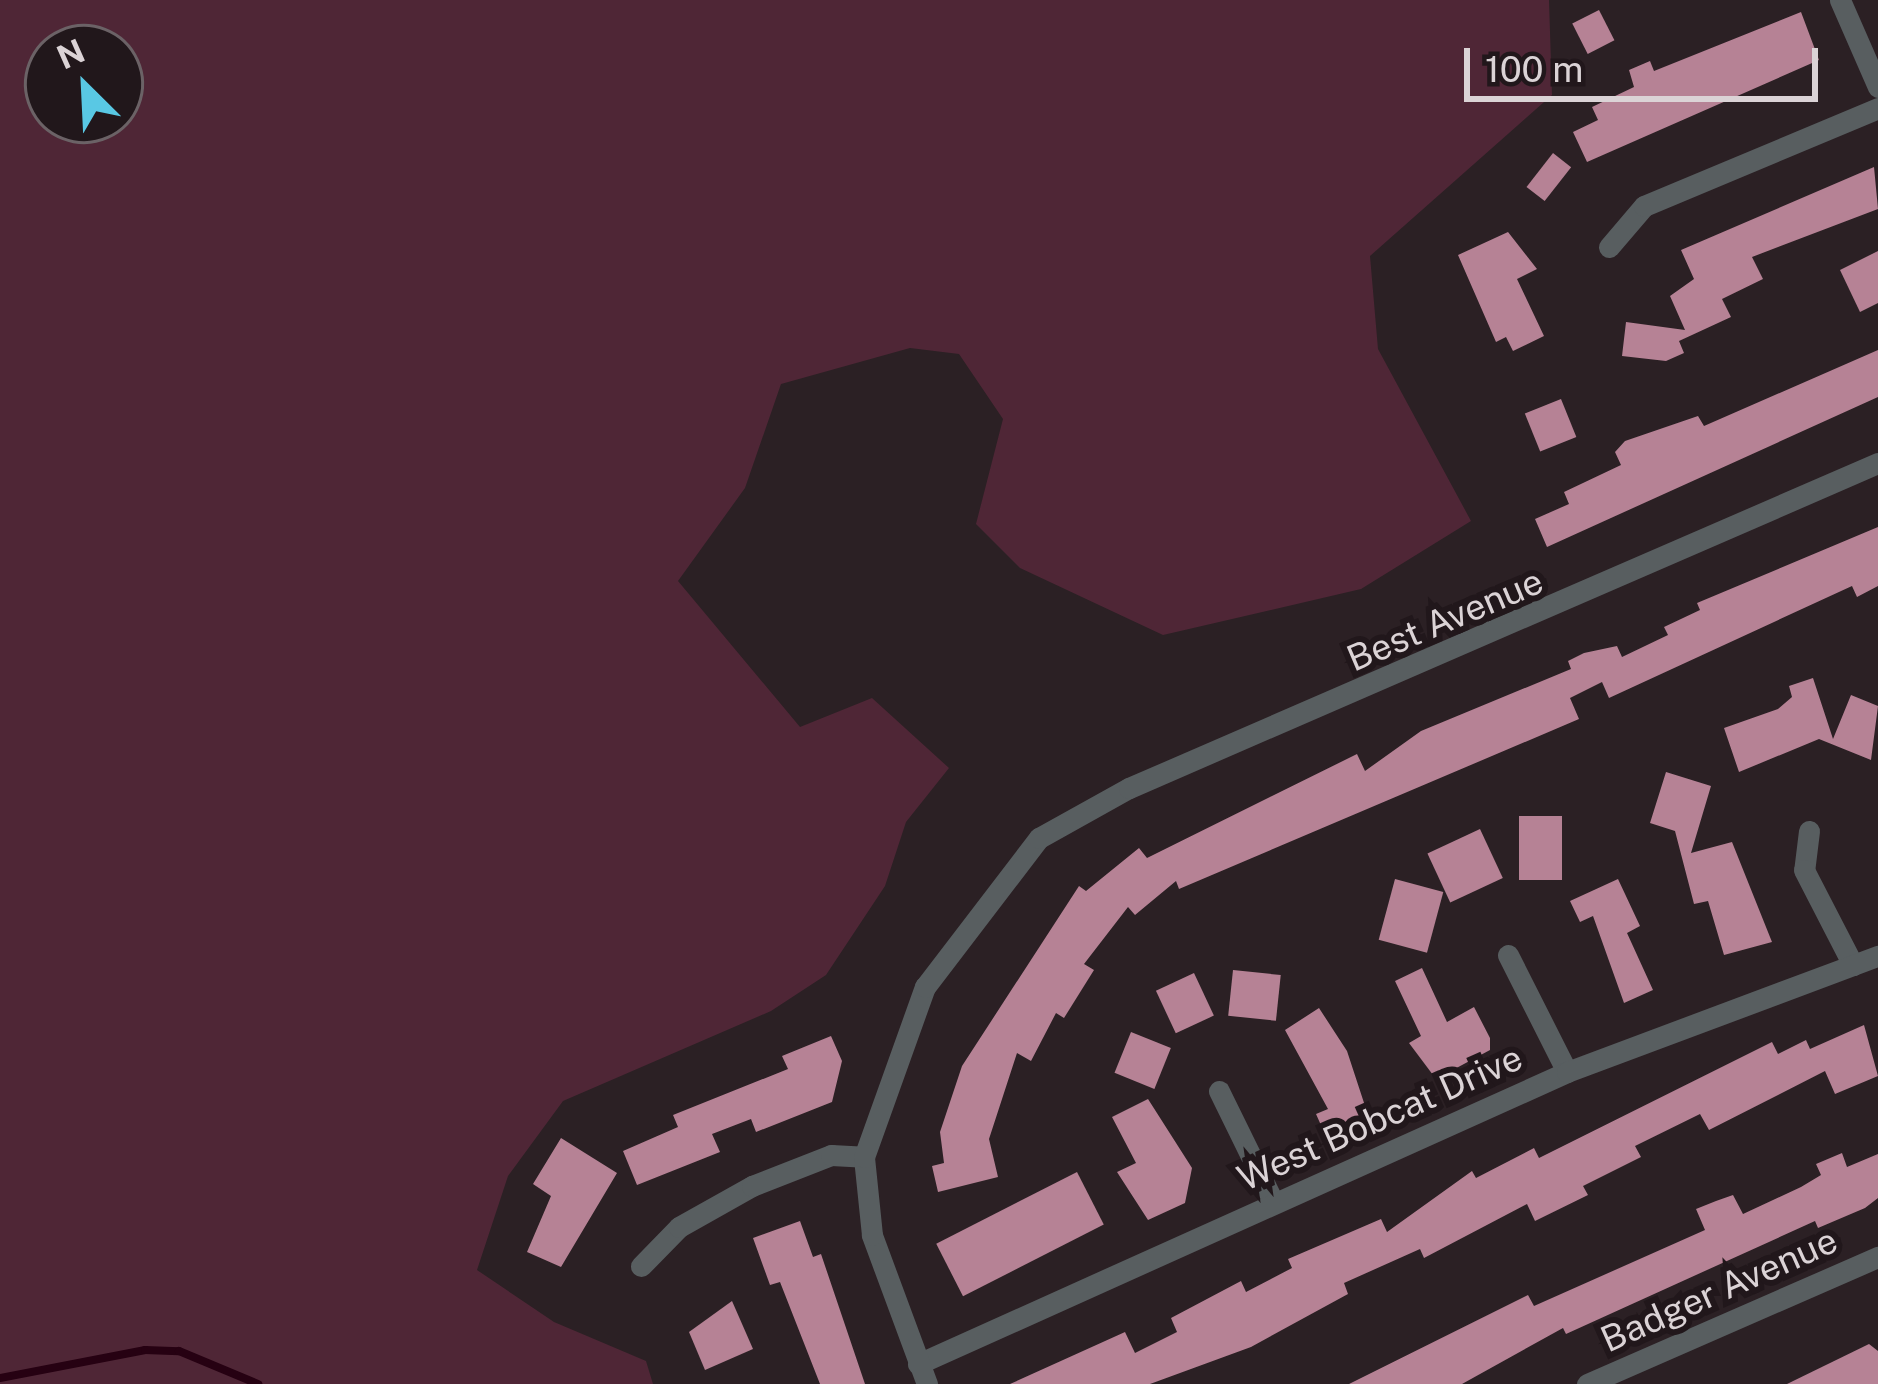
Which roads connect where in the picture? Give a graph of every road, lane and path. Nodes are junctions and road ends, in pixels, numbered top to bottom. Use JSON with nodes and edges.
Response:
{"nodes":[{"id":1,"x":1840,"y":0,"type":"edge"},
{"id":2,"x":1878,"y":87,"type":"edge"},
{"id":3,"x":1878,"y":108,"type":"edge"},
{"id":4,"x":1609,"y":247,"type":"dead end"},
{"id":5,"x":1878,"y":463,"type":"edge"},
{"id":6,"x":1809,"y":831,"type":"dead end"},
{"id":7,"x":1508,"y":955,"type":"dead end"},
{"id":8,"x":1878,"y":956,"type":"edge"},
{"id":9,"x":1853,"y":965,"type":"junction"},
{"id":10,"x":1567,"y":1072,"type":"junction"},
{"id":11,"x":1219,"y":1090,"type":"dead end"},
{"id":12,"x":864,"y":1157,"type":"junction"},
{"id":13,"x":1273,"y":1201,"type":"junction"},
{"id":14,"x":1878,"y":1257,"type":"edge"},
{"id":15,"x":641,"y":1266,"type":"dead end"},
{"id":16,"x":923,"y":1374,"type":"edge"},
{"id":17,"x":1587,"y":1384,"type":"edge"}],
"edges":[{"from":1,"to":2,"type":"street"},
{"from":3,"to":4,"type":"street"},
{"from":5,"to":12,"type":"street","name":"Best Avenue"},
{"from":6,"to":9,"type":"street"},
{"from":7,"to":10,"type":"street"},
{"from":8,"to":9,"type":"street","name":"West Bobcat Drive"},
{"from":9,"to":10,"type":"street","name":"West Bobcat Drive"},
{"from":10,"to":13,"type":"street","name":"West Bobcat Drive"},
{"from":11,"to":13,"type":"street"},
{"from":12,"to":15,"type":"street"},
{"from":12,"to":16,"type":"street"},
{"from":13,"to":16,"type":"street","name":"West Bobcat Drive"},
{"from":14,"to":17,"type":"street","name":"Badger Avenue"}]}
